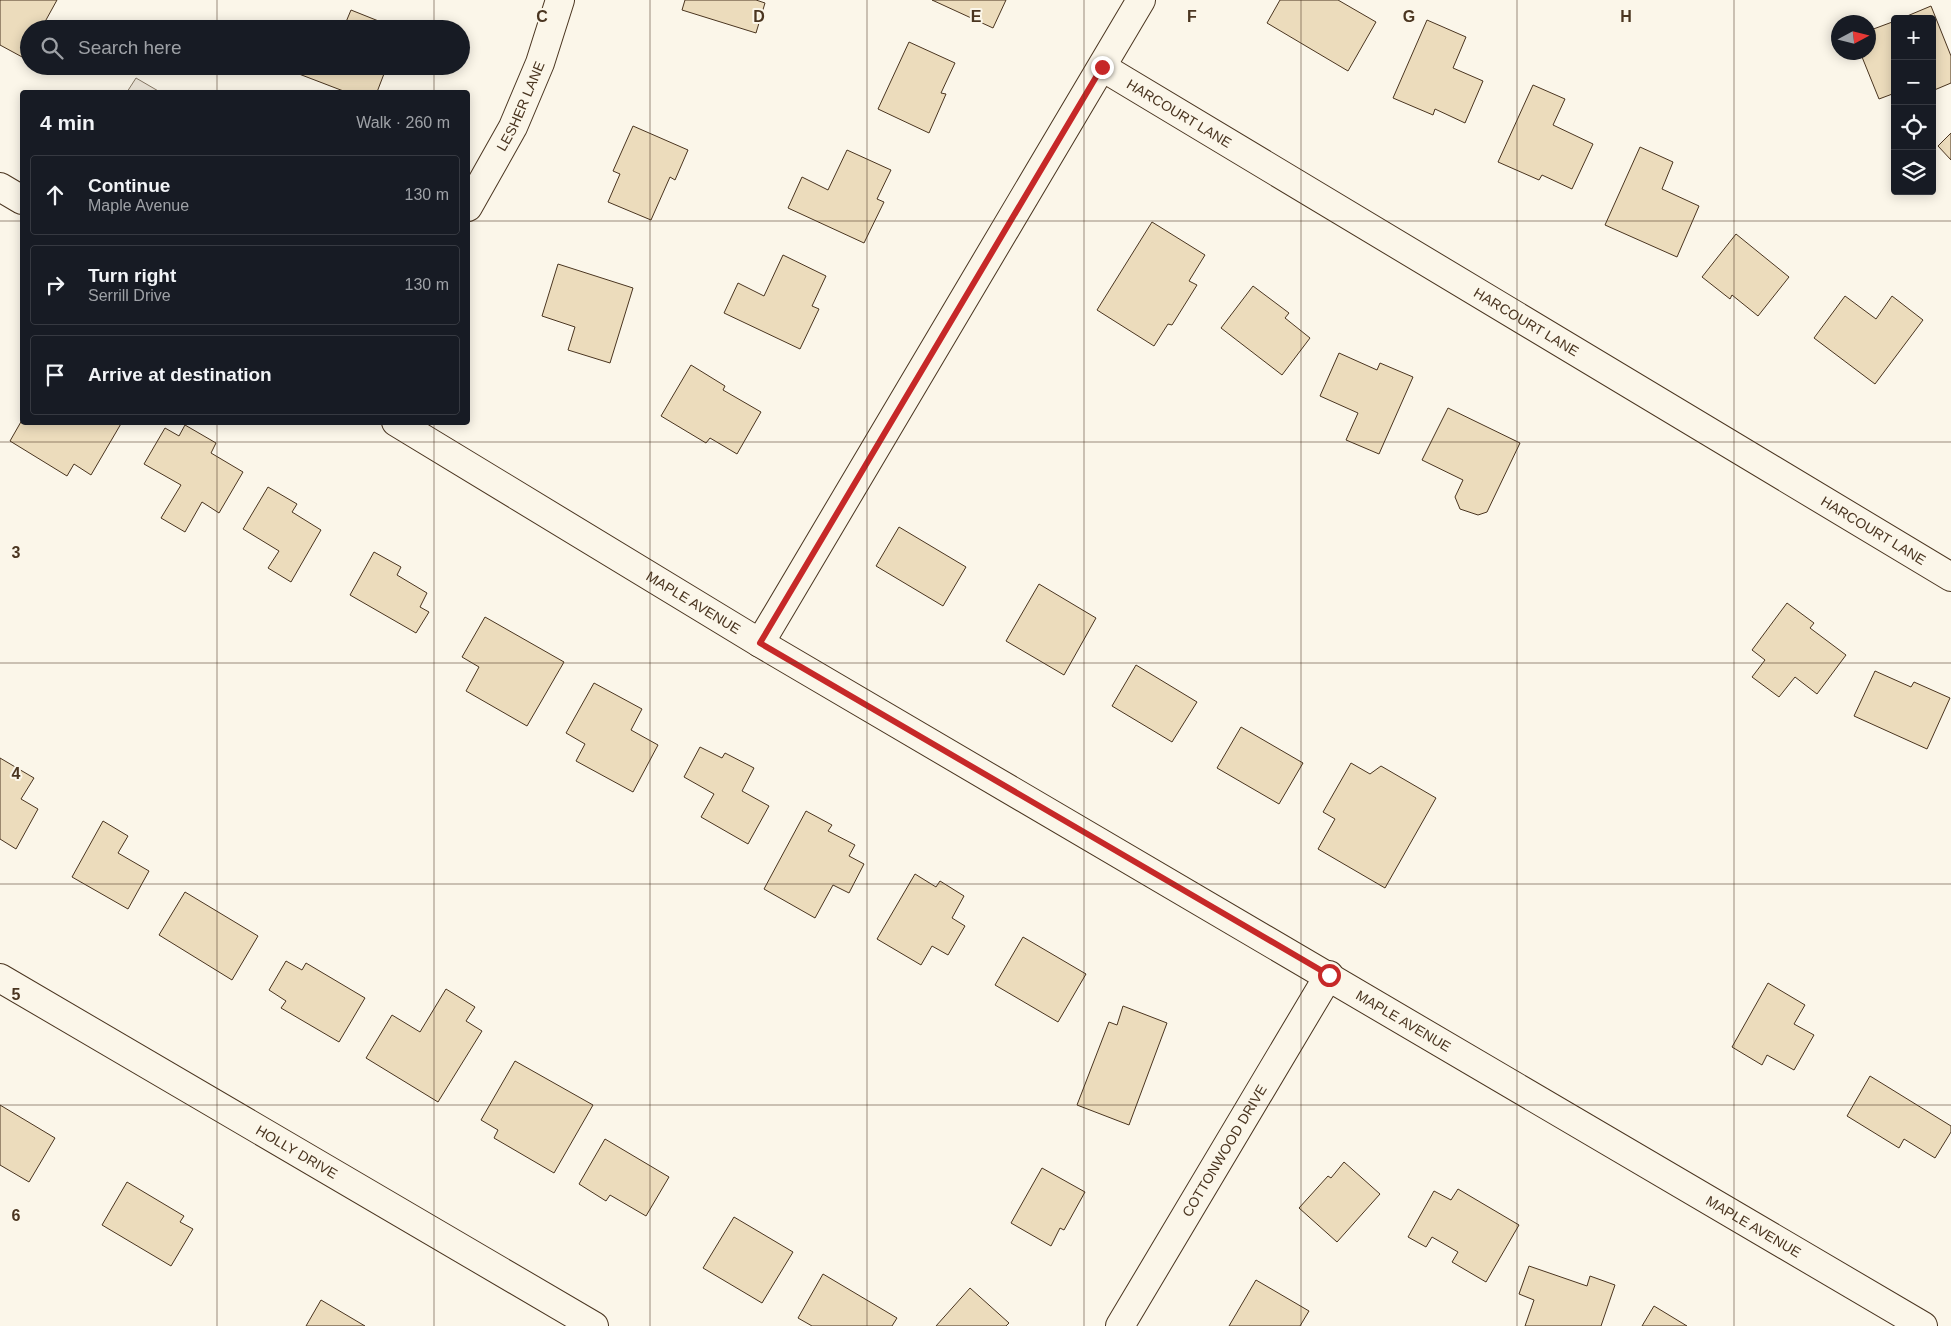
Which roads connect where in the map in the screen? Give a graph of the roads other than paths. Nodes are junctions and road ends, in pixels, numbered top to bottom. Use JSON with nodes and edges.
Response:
{"nodes":[{"id":1,"x":560,"y":0,"type":"edge"},
{"id":2,"x":1142,"y":0,"type":"edge"},
{"id":3,"x":1102,"y":67,"type":"junction"},
{"id":4,"x":0,"y":187,"type":"edge"},
{"id":5,"x":20,"y":199,"type":"edge"},
{"id":6,"x":470,"y":203,"type":"edge"},
{"id":7,"x":401,"y":425,"type":"edge"},
{"id":8,"x":1951,"y":576,"type":"edge"},
{"id":9,"x":760,"y":643,"type":"junction"},
{"id":10,"x":1329,"y":975,"type":"junction"},
{"id":11,"x":0,"y":978,"type":"edge"},
{"id":12,"x":594,"y":1326,"type":"edge"},
{"id":13,"x":1120,"y":1326,"type":"edge"},
{"id":14,"x":1923,"y":1326,"type":"edge"}],
"edges":[{"from":1,"to":6,"type":"street","name":"LESHER LANE"},
{"from":2,"to":3,"type":"street"},
{"from":3,"to":8,"type":"street","name":"HARCOURT LANE"},
{"from":3,"to":9,"type":"street"},
{"from":4,"to":5,"type":"street"},
{"from":7,"to":9,"type":"street","name":"MAPLE AVENUE"},
{"from":9,"to":10,"type":"street","name":"MAPLE AVENUE"},
{"from":10,"to":13,"type":"street","name":"COTTONWOOD DRIVE"},
{"from":10,"to":14,"type":"street","name":"MAPLE AVENUE"},
{"from":11,"to":12,"type":"street","name":"HOLLY DRIVE"}]}
